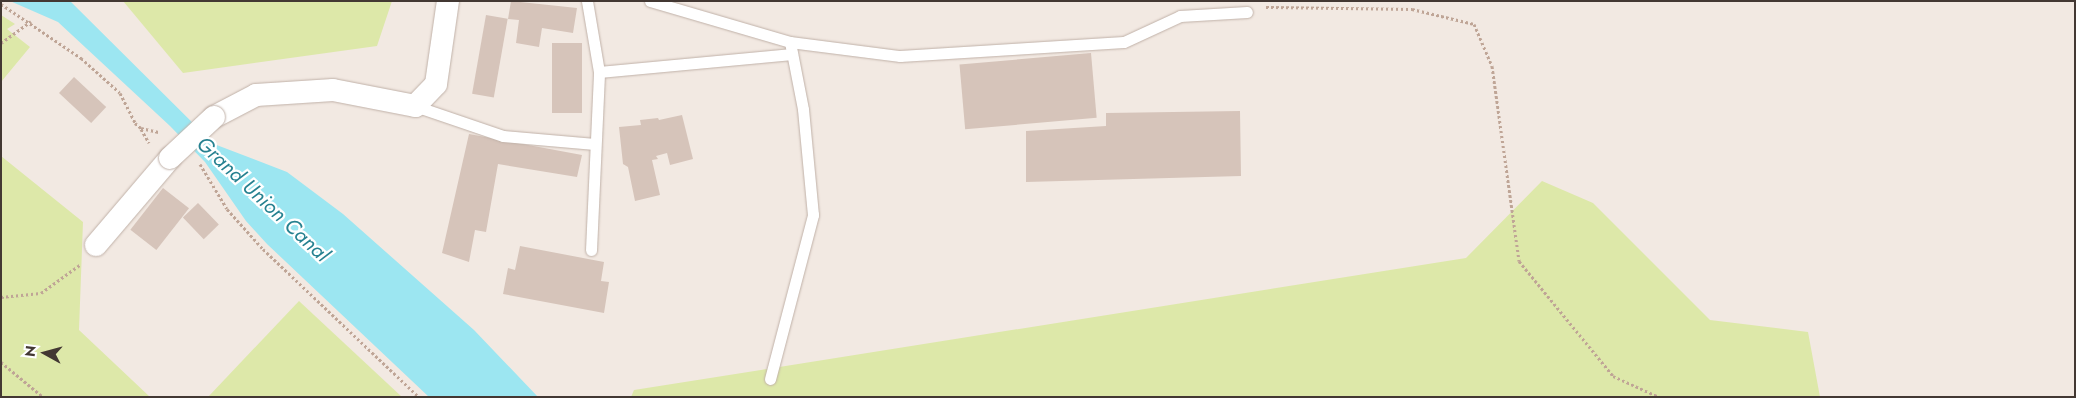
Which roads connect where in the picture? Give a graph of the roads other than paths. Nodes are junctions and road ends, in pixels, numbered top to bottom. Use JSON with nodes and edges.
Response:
{"nodes":[{"id":1,"x":448,"y":1,"type":"edge"},
{"id":2,"x":587,"y":1,"type":"edge"},
{"id":3,"x":650,"y":1,"type":"edge"},
{"id":4,"x":1251,"y":10,"type":"road end"},
{"id":5,"x":790,"y":42,"type":"junction"},
{"id":6,"x":792,"y":54,"type":"junction"},
{"id":7,"x":599,"y":72,"type":"junction"},
{"id":8,"x":415,"y":106,"type":"junction"},
{"id":9,"x":596,"y":144,"type":"junction"},
{"id":10,"x":96,"y":245,"type":"road end"},
{"id":11,"x":591,"y":250,"type":"dead end"},
{"id":12,"x":770,"y":379,"type":"dead end"}],
"edges":[{"from":1,"to":8,"type":"street"},
{"from":2,"to":7,"type":"lane"},
{"from":3,"to":5,"type":"lane"},
{"from":4,"to":5,"type":"lane"},
{"from":5,"to":6,"type":"lane"},
{"from":6,"to":7,"type":"lane"},
{"from":6,"to":12,"type":"lane"},
{"from":7,"to":9,"type":"lane"},
{"from":8,"to":9,"type":"lane"},
{"from":8,"to":10,"type":"street","bridge":true},
{"from":9,"to":11,"type":"lane"}]}
